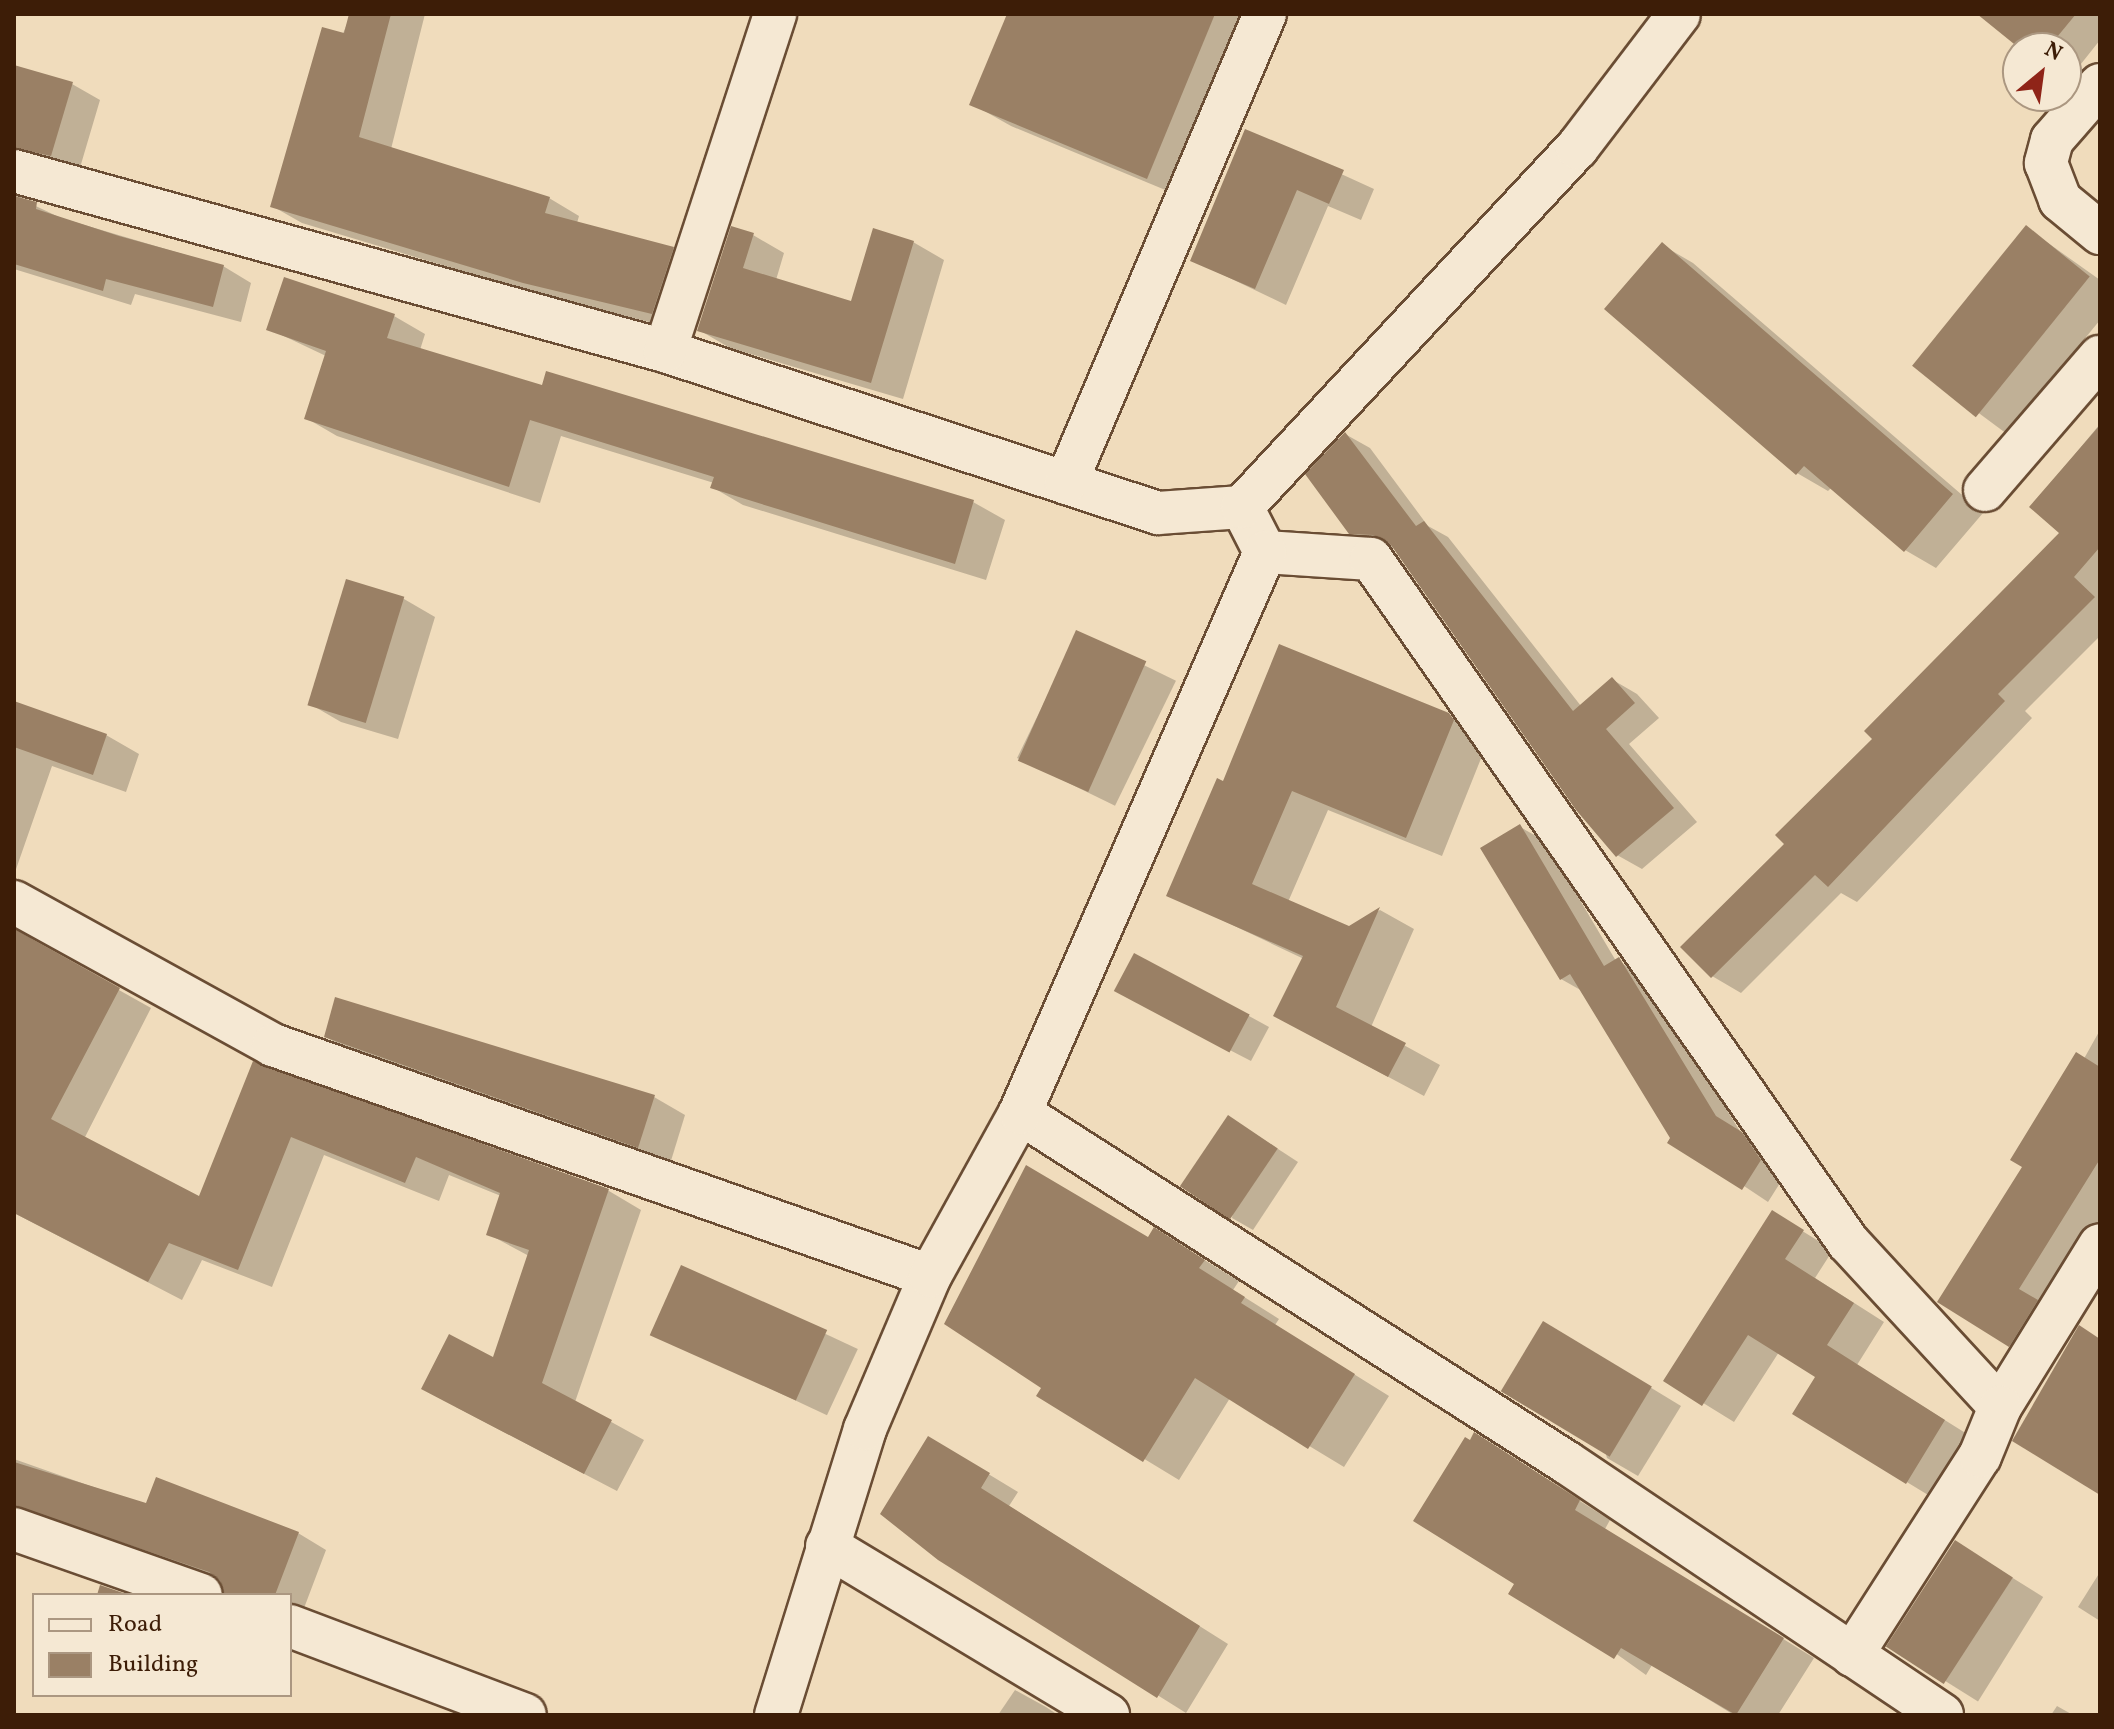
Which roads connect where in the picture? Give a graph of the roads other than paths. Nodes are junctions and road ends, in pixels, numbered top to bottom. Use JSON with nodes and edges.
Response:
{"nodes":[{"id":1,"x":775,"y":14,"type":"edge"},
{"id":2,"x":1265,"y":14,"type":"edge"},
{"id":3,"x":1679,"y":14,"type":"edge"},
{"id":4,"x":2100,"y":85,"type":"edge"},
{"id":5,"x":14,"y":171,"type":"edge"},
{"id":6,"x":2100,"y":233,"type":"edge"},
{"id":7,"x":665,"y":351,"type":"junction"},
{"id":8,"x":2100,"y":357,"type":"edge"},
{"id":9,"x":1066,"y":483,"type":"junction"},
{"id":10,"x":1985,"y":490,"type":"dead end"},
{"id":11,"x":1242,"y":507,"type":"junction"},
{"id":12,"x":1265,"y":552,"type":"junction"},
{"id":13,"x":14,"y":902,"type":"edge"},
{"id":14,"x":1020,"y":1113,"type":"junction"},
{"id":15,"x":2100,"y":1245,"type":"edge"},
{"id":16,"x":930,"y":1276,"type":"junction"},
{"id":17,"x":2000,"y":1407,"type":"junction"},
{"id":18,"x":14,"y":1529,"type":"edge"},
{"id":19,"x":827,"y":1546,"type":"junction"},
{"id":20,"x":195,"y":1593,"type":"edge"},
{"id":21,"x":292,"y":1627,"type":"edge"},
{"id":22,"x":1852,"y":1655,"type":"junction"},
{"id":23,"x":525,"y":1715,"type":"edge"},
{"id":24,"x":776,"y":1715,"type":"edge"},
{"id":25,"x":1108,"y":1715,"type":"edge"},
{"id":26,"x":1942,"y":1715,"type":"edge"}],
"edges":[{"from":1,"to":7,"type":"street"},
{"from":2,"to":9,"type":"street"},
{"from":3,"to":11,"type":"street"},
{"from":4,"to":6,"type":"street"},
{"from":5,"to":7,"type":"street"},
{"from":7,"to":9,"type":"street"},
{"from":8,"to":10,"type":"street"},
{"from":9,"to":11,"type":"street"},
{"from":11,"to":12,"type":"street"},
{"from":12,"to":14,"type":"street"},
{"from":12,"to":17,"type":"street"},
{"from":13,"to":16,"type":"street"},
{"from":14,"to":16,"type":"street"},
{"from":14,"to":22,"type":"street"},
{"from":15,"to":17,"type":"street"},
{"from":16,"to":19,"type":"street"},
{"from":17,"to":22,"type":"street"},
{"from":18,"to":20,"type":"street"},
{"from":19,"to":24,"type":"street"},
{"from":19,"to":25,"type":"street"},
{"from":21,"to":23,"type":"street"},
{"from":22,"to":26,"type":"street"}]}
